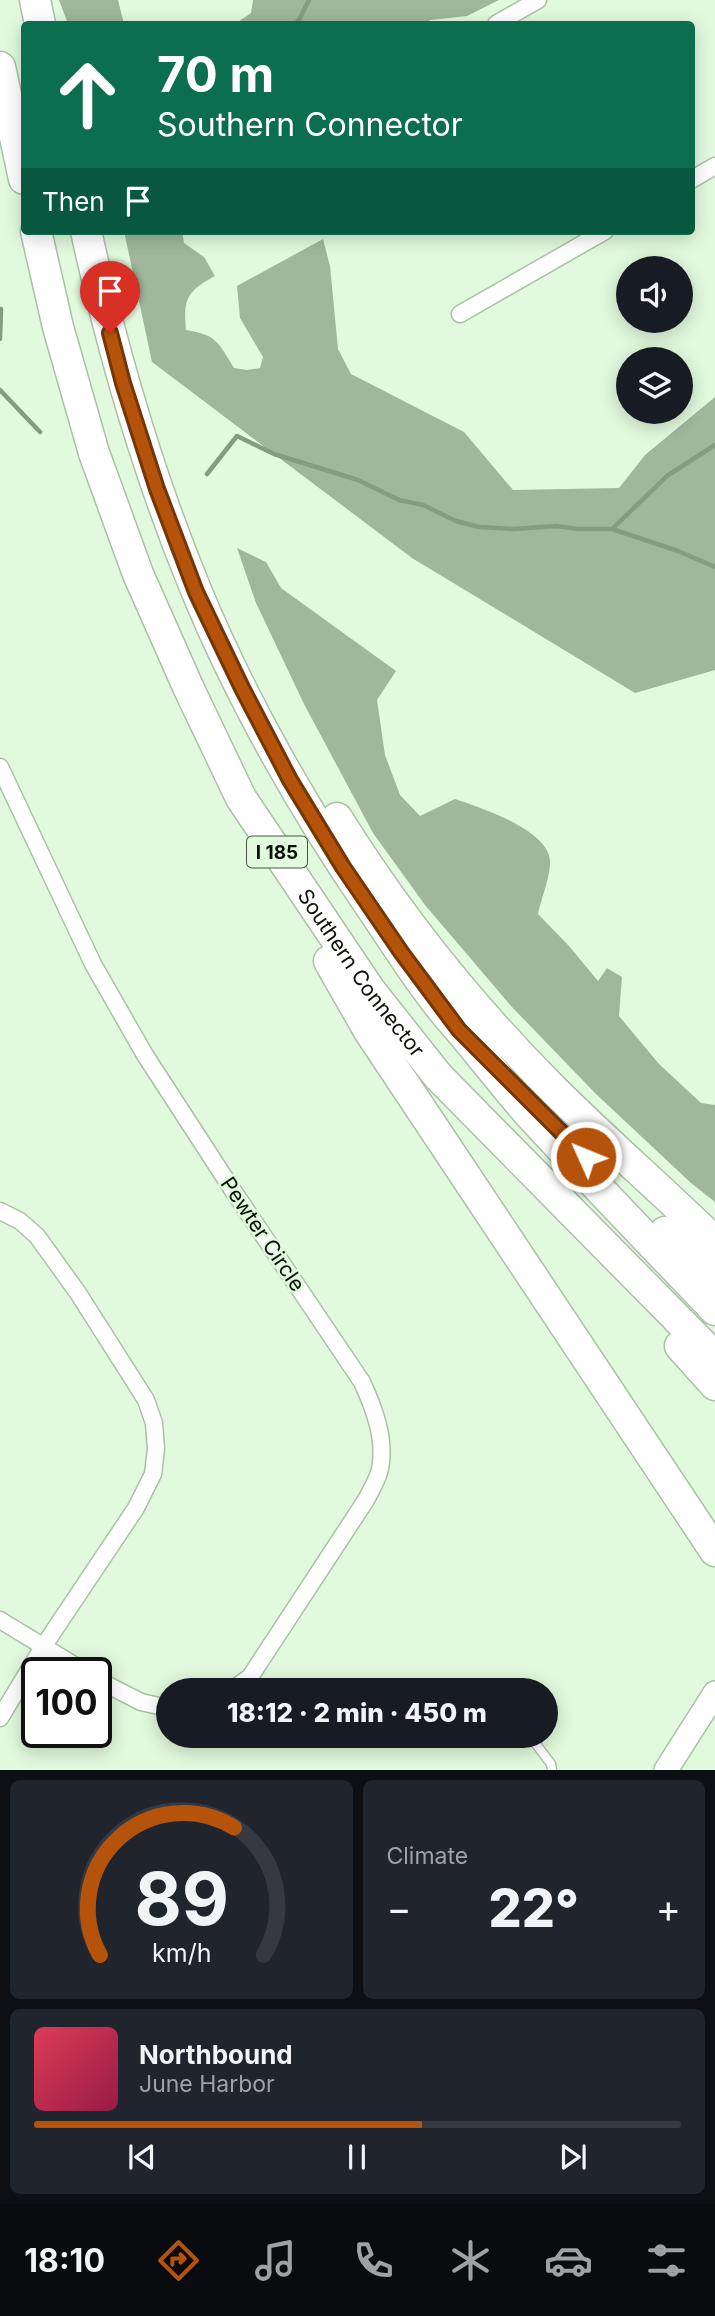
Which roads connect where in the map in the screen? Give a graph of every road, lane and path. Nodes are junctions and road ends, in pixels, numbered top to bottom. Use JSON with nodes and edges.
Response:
{"nodes":[{"id":1,"x":35,"y":0,"type":"edge"},
{"id":2,"x":538,"y":0,"type":"edge"},
{"id":3,"x":39,"y":21,"type":"edge"},
{"id":4,"x":501,"y":21,"type":"edge"},
{"id":5,"x":0,"y":67,"type":"edge"},
{"id":6,"x":21,"y":165,"type":"edge"},
{"id":7,"x":715,"y":166,"type":"edge"},
{"id":8,"x":695,"y":178,"type":"edge"},
{"id":9,"x":37,"y":235,"type":"edge"},
{"id":10,"x":87,"y":235,"type":"edge"},
{"id":11,"x":598,"y":235,"type":"edge"},
{"id":12,"x":97,"y":284,"type":"junction"},
{"id":13,"x":460,"y":314,"type":"dead end"},
{"id":14,"x":0,"y":767,"type":"edge"},
{"id":15,"x":241,"y":798,"type":"junction"},
{"id":16,"x":476,"y":1049,"type":"junction"},
{"id":17,"x":0,"y":1212,"type":"edge"},
{"id":18,"x":686,"y":1213,"type":"junction"},
{"id":19,"x":715,"y":1235,"type":"edge"},
{"id":20,"x":715,"y":1242,"type":"edge"},
{"id":21,"x":602,"y":1243,"type":"junction"},
{"id":22,"x":715,"y":1276,"type":"edge"},
{"id":23,"x":715,"y":1310,"type":"edge"},
{"id":24,"x":715,"y":1357,"type":"edge"},
{"id":25,"x":715,"y":1385,"type":"edge"},
{"id":26,"x":715,"y":1551,"type":"edge"},
{"id":27,"x":0,"y":1620,"type":"edge"},
{"id":28,"x":43,"y":1647,"type":"junction"},
{"id":29,"x":60,"y":1657,"type":"edge"},
{"id":30,"x":247,"y":1678,"type":"edge"},
{"id":31,"x":112,"y":1687,"type":"edge"},
{"id":32,"x":715,"y":1693,"type":"edge"},
{"id":33,"x":156,"y":1705,"type":"edge"},
{"id":34,"x":0,"y":1718,"type":"edge"},
{"id":35,"x":539,"y":1748,"type":"edge"},
{"id":36,"x":666,"y":1768,"type":"edge"},
{"id":37,"x":552,"y":1770,"type":"edge"}],
"edges":[{"from":1,"to":3,"type":"highway"},
{"from":2,"to":4,"type":"street"},
{"from":5,"to":6,"type":"highway"},
{"from":7,"to":8,"type":"street"},
{"from":9,"to":15,"type":"highway","name":"Southern Connector","number":"I 185"},
{"from":10,"to":12,"type":"highway","name":"Southern Connector","number":"I 185"},
{"from":11,"to":13,"type":"street"},
{"from":12,"to":16,"type":"highway","name":"Southern Connector","number":"I 185"},
{"from":12,"to":18,"type":"highway"},
{"from":14,"to":30,"type":"street","name":"Pewter Circle"},
{"from":15,"to":21,"type":"highway","name":"Southern Connector","number":"I 185"},
{"from":15,"to":26,"type":"highway"},
{"from":16,"to":22,"type":"highway"},
{"from":16,"to":23,"type":"highway","name":"Southern Connector","number":"I 185"},
{"from":17,"to":28,"type":"street"},
{"from":18,"to":19,"type":"highway"},
{"from":18,"to":20,"type":"highway"},
{"from":21,"to":24,"type":"highway","name":"Southern Connector","number":"I 185"},
{"from":21,"to":25,"type":"highway"},
{"from":27,"to":28,"type":"street"},
{"from":28,"to":29,"type":"street"},
{"from":28,"to":34,"type":"street"},
{"from":31,"to":33,"type":"street"},
{"from":32,"to":36,"type":"street"},
{"from":35,"to":37,"type":"lane"}]}
